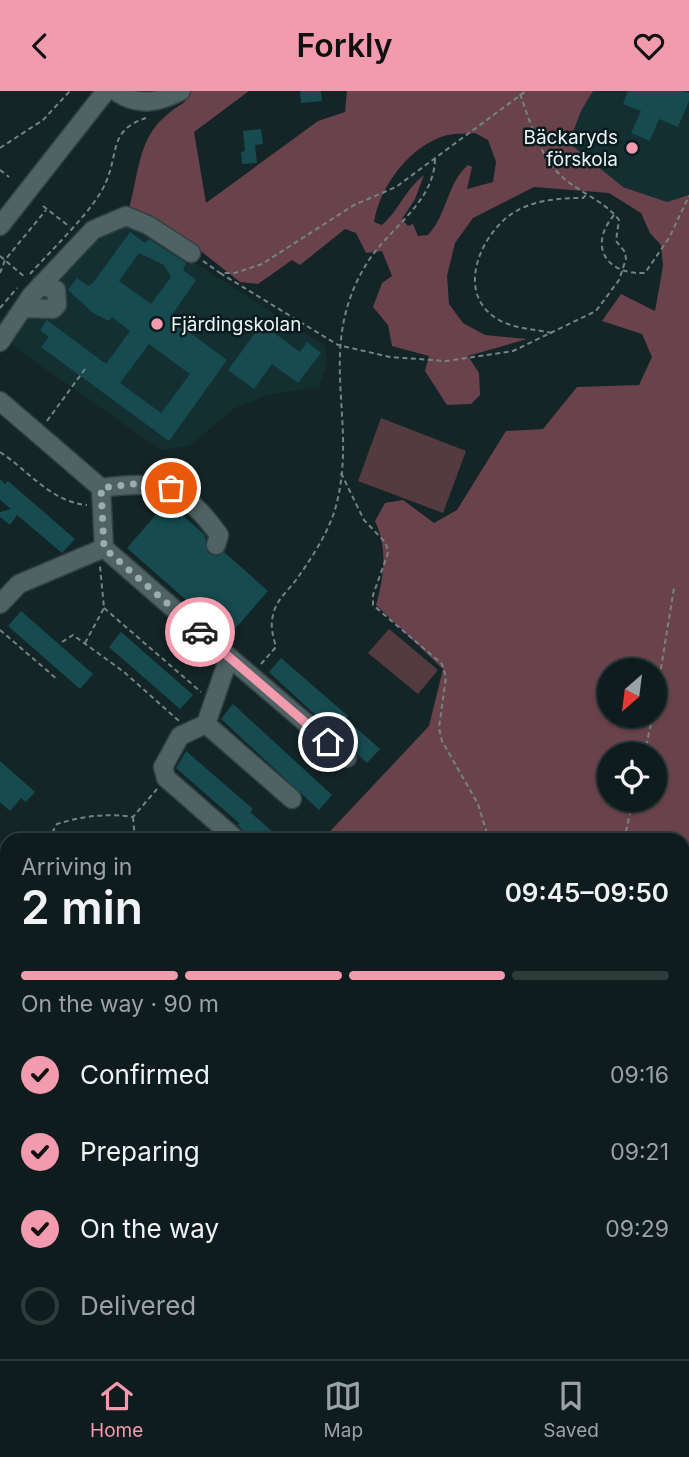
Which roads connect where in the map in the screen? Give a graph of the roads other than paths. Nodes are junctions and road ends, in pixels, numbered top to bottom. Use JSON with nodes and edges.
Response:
{"nodes":[{"id":1,"x":181,"y":91,"type":"edge"},
{"id":2,"x":112,"y":92,"type":"edge"},
{"id":3,"x":0,"y":226,"type":"edge"},
{"id":4,"x":191,"y":253,"type":"road end"},
{"id":5,"x":35,"y":284,"type":"junction"},
{"id":6,"x":23,"y":308,"type":"junction"},
{"id":7,"x":0,"y":342,"type":"edge"},
{"id":8,"x":0,"y":401,"type":"edge"},
{"id":9,"x":101,"y":488,"type":"junction"},
{"id":10,"x":216,"y":545,"type":"dead end"},
{"id":11,"x":102,"y":549,"type":"junction"},
{"id":12,"x":0,"y":604,"type":"edge"},
{"id":13,"x":229,"y":657,"type":"junction"},
{"id":14,"x":198,"y":727,"type":"junction"},
{"id":15,"x":347,"y":758,"type":"dead end"},
{"id":16,"x":292,"y":799,"type":"dead end"},
{"id":17,"x":229,"y":833,"type":"edge"}],
"edges":[{"from":1,"to":2,"type":"street"},
{"from":2,"to":3,"type":"street"},
{"from":4,"to":5,"type":"street"},
{"from":5,"to":6,"type":"street"},
{"from":5,"to":6,"type":"street"},
{"from":6,"to":7,"type":"street"},
{"from":8,"to":9,"type":"street"},
{"from":9,"to":10,"type":"street"},
{"from":9,"to":11,"type":"street"},
{"from":11,"to":12,"type":"street"},
{"from":11,"to":13,"type":"street"},
{"from":13,"to":14,"type":"street"},
{"from":13,"to":15,"type":"street"},
{"from":14,"to":16,"type":"street"},
{"from":14,"to":17,"type":"street"}]}
